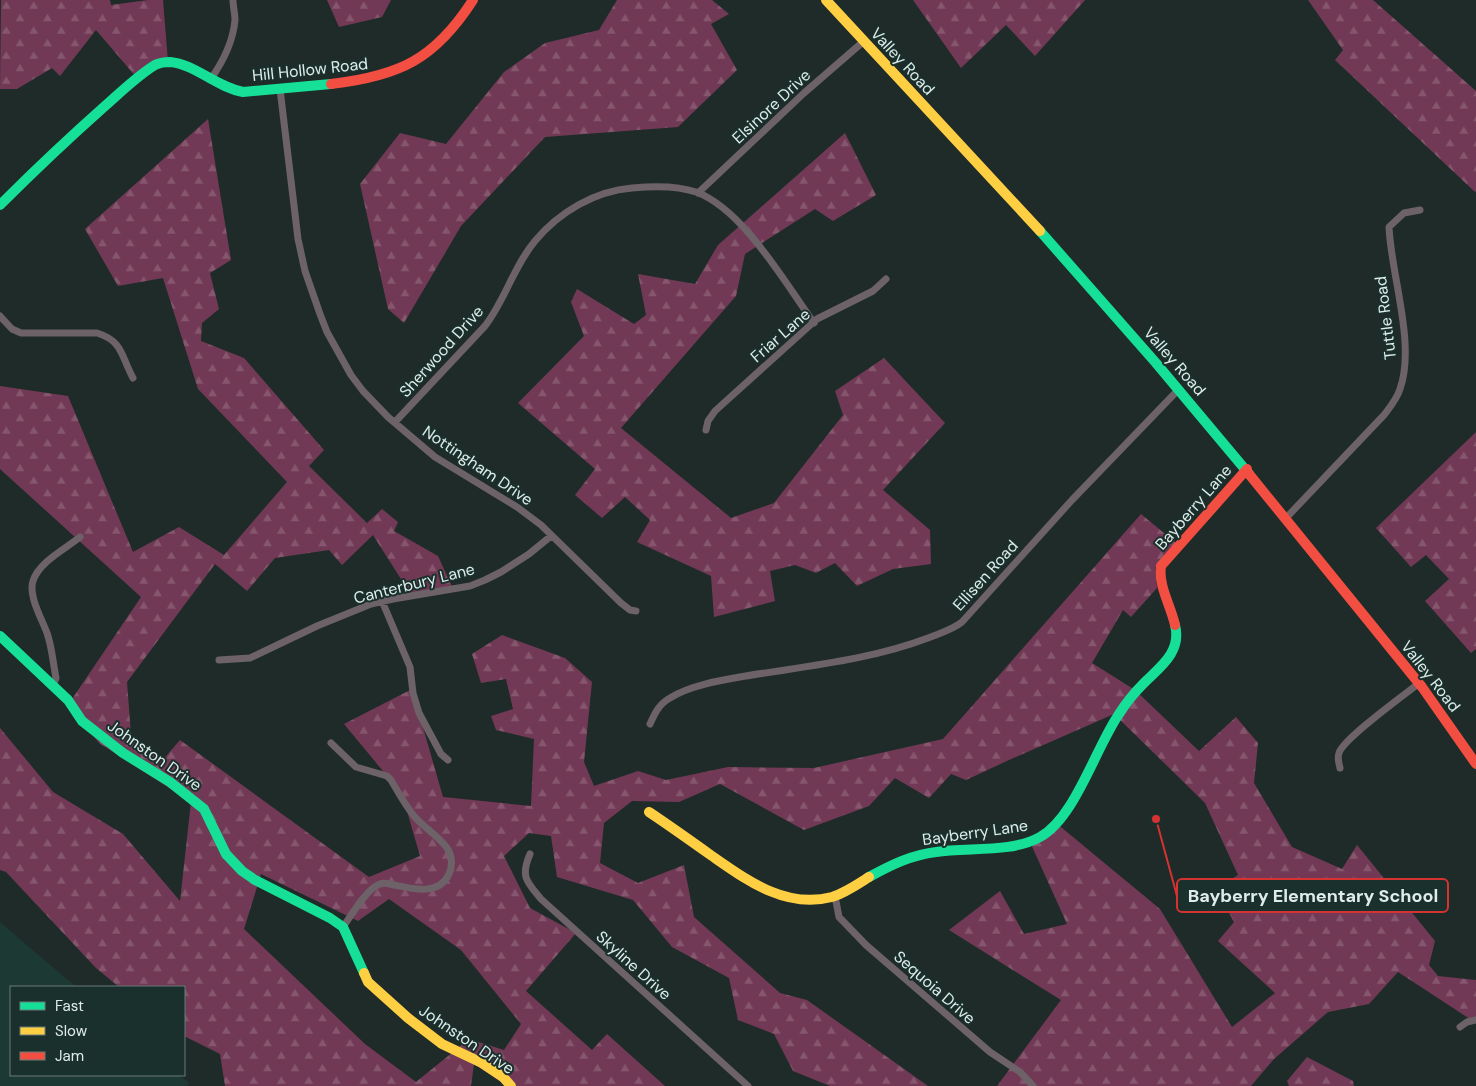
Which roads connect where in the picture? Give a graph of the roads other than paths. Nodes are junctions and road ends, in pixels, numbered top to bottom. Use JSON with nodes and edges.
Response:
{"nodes":[{"id":1,"x":233,"y":0,"type":"edge"},
{"id":2,"x":473,"y":0,"type":"edge"},
{"id":3,"x":826,"y":0,"type":"edge"},
{"id":4,"x":864,"y":41,"type":"junction"},
{"id":5,"x":210,"y":80,"type":"junction"},
{"id":6,"x":280,"y":89,"type":"junction"},
{"id":7,"x":698,"y":193,"type":"junction"},
{"id":8,"x":0,"y":205,"type":"edge"},
{"id":9,"x":1420,"y":210,"type":"dead end"},
{"id":10,"x":886,"y":279,"type":"dead end"},
{"id":11,"x":0,"y":316,"type":"edge"},
{"id":12,"x":814,"y":323,"type":"junction"},
{"id":13,"x":133,"y":378,"type":"dead end"},
{"id":14,"x":1179,"y":389,"type":"junction"},
{"id":15,"x":394,"y":422,"type":"junction"},
{"id":16,"x":706,"y":430,"type":"dead end"},
{"id":17,"x":1247,"y":469,"type":"junction"},
{"id":18,"x":1286,"y":518,"type":"junction"},
{"id":19,"x":551,"y":536,"type":"junction"},
{"id":20,"x":80,"y":537,"type":"dead end"},
{"id":21,"x":382,"y":602,"type":"junction"},
{"id":22,"x":636,"y":611,"type":"dead end"},
{"id":23,"x":0,"y":636,"type":"edge"},
{"id":24,"x":219,"y":660,"type":"dead end"},
{"id":25,"x":1418,"y":684,"type":"junction"},
{"id":26,"x":54,"y":685,"type":"junction"},
{"id":27,"x":650,"y":724,"type":"dead end"},
{"id":28,"x":331,"y":743,"type":"dead end"},
{"id":29,"x":448,"y":760,"type":"dead end"},
{"id":30,"x":1476,"y":764,"type":"edge"},
{"id":31,"x":1340,"y":768,"type":"dead end"},
{"id":32,"x":649,"y":812,"type":"dead end"},
{"id":33,"x":530,"y":854,"type":"dead end"},
{"id":34,"x":835,"y":896,"type":"junction"},
{"id":35,"x":343,"y":927,"type":"junction"},
{"id":36,"x":1476,"y":1020,"type":"edge"},
{"id":37,"x":1460,"y":1027,"type":"dead end"},
{"id":38,"x":511,"y":1086,"type":"edge"},
{"id":39,"x":748,"y":1086,"type":"edge"},
{"id":40,"x":1033,"y":1086,"type":"edge"}],
"edges":[{"from":1,"to":5,"type":"street"},
{"from":2,"to":6,"type":"street","name":"Hill Hollow Road"},
{"from":3,"to":4,"type":"street","name":"Valley Road"},
{"from":4,"to":7,"type":"street","name":"Elsinore Drive"},
{"from":4,"to":14,"type":"street","name":"Valley Road"},
{"from":5,"to":6,"type":"street","name":"Hill Hollow Road"},
{"from":5,"to":8,"type":"street","name":"Hill Hollow Road"},
{"from":6,"to":15,"type":"street","name":"Nottingham Drive"},
{"from":7,"to":12,"type":"street","name":"Sherwood Drive"},
{"from":7,"to":15,"type":"street","name":"Sherwood Drive"},
{"from":9,"to":18,"type":"street","name":"Tuttle Road"},
{"from":10,"to":12,"type":"street","name":"Friar Lane"},
{"from":11,"to":13,"type":"street"},
{"from":12,"to":16,"type":"street","name":"Friar Lane"},
{"from":14,"to":17,"type":"street","name":"Valley Road"},
{"from":14,"to":27,"type":"street","name":"Ellisen Road"},
{"from":15,"to":19,"type":"street","name":"Nottingham Drive"},
{"from":17,"to":18,"type":"street","name":"Valley Road"},
{"from":17,"to":34,"type":"street","name":"Bayberry Lane"},
{"from":18,"to":25,"type":"street","name":"Valley Road"},
{"from":19,"to":21,"type":"street","name":"Canterbury Lane"},
{"from":19,"to":22,"type":"street","name":"Nottingham Drive"},
{"from":20,"to":26,"type":"street"},
{"from":21,"to":24,"type":"street","name":"Canterbury Lane"},
{"from":21,"to":29,"type":"street"},
{"from":23,"to":26,"type":"street","name":"Johnston Drive"},
{"from":25,"to":30,"type":"street","name":"Valley Road"},
{"from":25,"to":31,"type":"street"},
{"from":26,"to":35,"type":"street","name":"Johnston Drive"},
{"from":28,"to":35,"type":"street"},
{"from":32,"to":34,"type":"street","name":"Bayberry Lane"},
{"from":33,"to":39,"type":"street","name":"Skyline Drive"},
{"from":34,"to":40,"type":"street","name":"Sequoia Drive"},
{"from":35,"to":38,"type":"street","name":"Johnston Drive"},
{"from":36,"to":37,"type":"street"}]}
